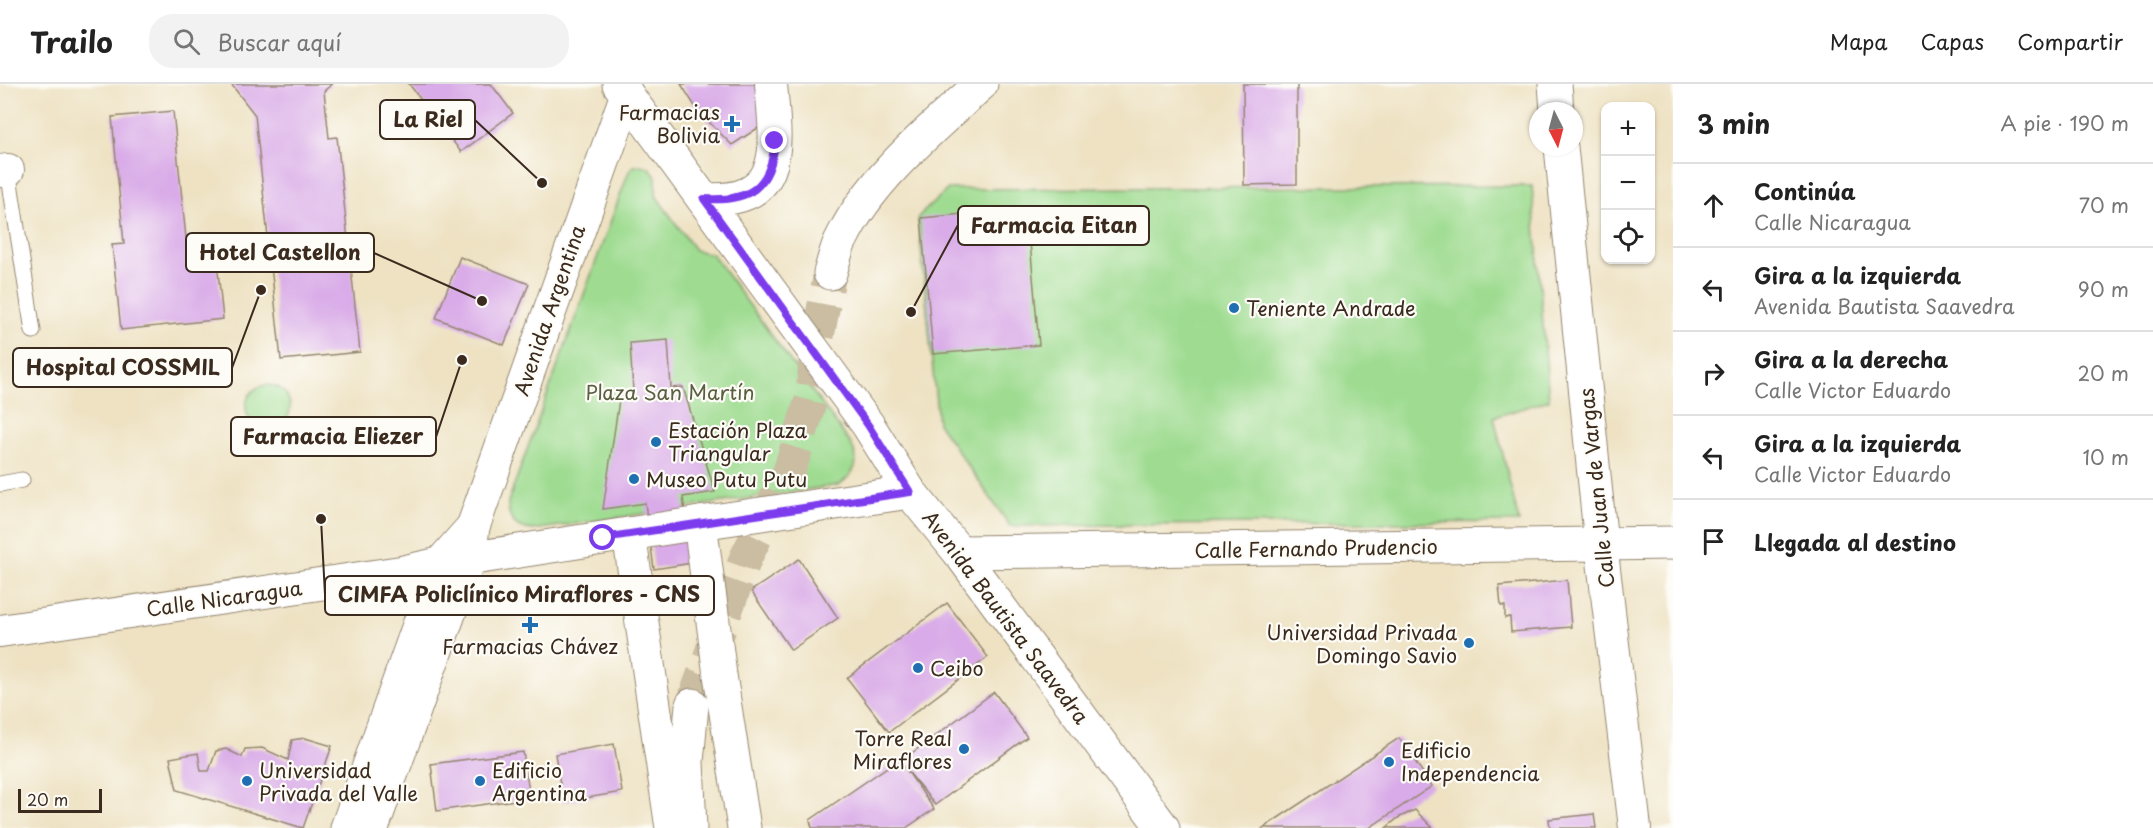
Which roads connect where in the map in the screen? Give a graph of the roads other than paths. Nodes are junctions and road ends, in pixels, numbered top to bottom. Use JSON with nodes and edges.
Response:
{"nodes":[{"id":1,"x":771,"y":84,"type":"edge"},
{"id":2,"x":981,"y":84,"type":"edge"},
{"id":3,"x":1555,"y":84,"type":"edge"},
{"id":4,"x":623,"y":89,"type":"edge"},
{"id":5,"x":1556,"y":102,"type":"edge"},
{"id":6,"x":1562,"y":156,"type":"edge"},
{"id":7,"x":4,"y":170,"type":"edge"},
{"id":8,"x":704,"y":199,"type":"junction"},
{"id":9,"x":830,"y":273,"type":"tunnel mouth"},
{"id":10,"x":33,"y":331,"type":"dead end"},
{"id":11,"x":22,"y":480,"type":"dead end"},
{"id":12,"x":0,"y":483,"type":"edge"},
{"id":13,"x":910,"y":492,"type":"junction"},
{"id":14,"x":700,"y":523,"type":"junction"},
{"id":15,"x":630,"y":534,"type":"junction"},
{"id":16,"x":1673,"y":543,"type":"edge"},
{"id":17,"x":1601,"y":544,"type":"junction"},
{"id":18,"x":461,"y":549,"type":"junction"},
{"id":19,"x":959,"y":552,"type":"junction"},
{"id":20,"x":0,"y":631,"type":"edge"},
{"id":21,"x":692,"y":705,"type":"tunnel mouth"},
{"id":22,"x":393,"y":733,"type":"junction"},
{"id":23,"x":347,"y":828,"type":"edge"},
{"id":24,"x":372,"y":828,"type":"edge"},
{"id":25,"x":672,"y":828,"type":"edge"},
{"id":26,"x":690,"y":828,"type":"edge"},
{"id":27,"x":744,"y":828,"type":"edge"},
{"id":28,"x":1163,"y":828,"type":"edge"},
{"id":29,"x":1635,"y":828,"type":"edge"}],
"edges":[{"from":1,"to":8,"type":"street"},
{"from":2,"to":9,"type":"main road"},
{"from":3,"to":5,"type":"main road"},
{"from":4,"to":8,"type":"main road","name":"Avenida Bautista Saavedra"},
{"from":4,"to":18,"type":"main road","name":"Avenida Argentina"},
{"from":6,"to":17,"type":"main road","name":"Calle Juan de Vargas"},
{"from":7,"to":10,"type":"lane"},
{"from":8,"to":13,"type":"main road","name":"Avenida Bautista Saavedra"},
{"from":11,"to":12,"type":"lane"},
{"from":13,"to":14,"type":"main road","name":"Calle Nicaragua"},
{"from":13,"to":19,"type":"main road","name":"Avenida Bautista Saavedra"},
{"from":14,"to":15,"type":"main road","name":"Calle Nicaragua"},
{"from":14,"to":27,"type":"main road"},
{"from":15,"to":18,"type":"main road","name":"Calle Nicaragua"},
{"from":15,"to":25,"type":"main road"},
{"from":16,"to":17,"type":"main road","name":"Calle Fernando Prudencio"},
{"from":17,"to":19,"type":"main road","name":"Calle Fernando Prudencio"},
{"from":17,"to":29,"type":"street","name":"Calle Juan de Vargas"},
{"from":18,"to":20,"type":"street","name":"Calle Nicaragua"},
{"from":18,"to":22,"type":"main road","name":"Avenida Argentina"},
{"from":19,"to":28,"type":"main road","name":"Avenida Bautista Saavedra"},
{"from":21,"to":26,"type":"main road"},
{"from":22,"to":23,"type":"main road","name":"Avenida Argentina"},
{"from":22,"to":24,"type":"main road","name":"Avenida Argentina"}]}
